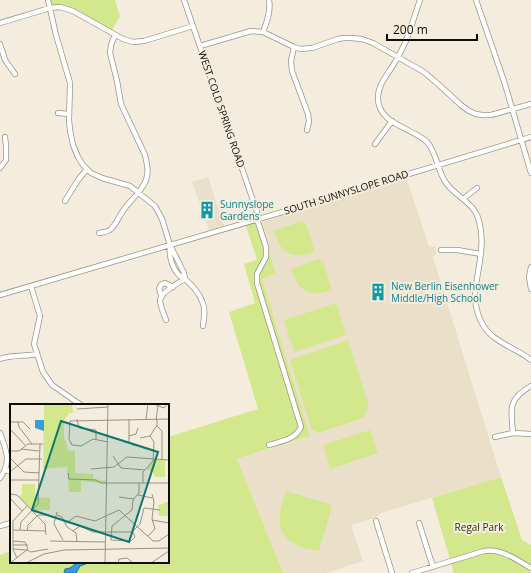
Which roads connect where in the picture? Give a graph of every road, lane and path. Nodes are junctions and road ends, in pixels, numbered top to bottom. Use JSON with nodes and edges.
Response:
{"nodes":[{"id":1,"x":48,"y":0,"type":"edge"},
{"id":2,"x":184,"y":0,"type":"edge"},
{"id":3,"x":269,"y":0,"type":"edge"},
{"id":4,"x":420,"y":0,"type":"edge"},
{"id":5,"x":476,"y":0,"type":"edge"},
{"id":6,"x":50,"y":8,"type":"junction"},
{"id":7,"x":0,"y":23,"type":"edge"},
{"id":8,"x":193,"y":26,"type":"junction"},
{"id":9,"x":263,"y":32,"type":"junction"},
{"id":10,"x":115,"y":35,"type":"junction"},
{"id":11,"x":0,"y":44,"type":"edge"},
{"id":12,"x":200,"y":46,"type":"junction"},
{"id":13,"x":294,"y":47,"type":"junction"},
{"id":14,"x":398,"y":57,"type":"junction"},
{"id":15,"x":16,"y":74,"type":"dead end"},
{"id":16,"x":531,"y":104,"type":"edge"},
{"id":17,"x":512,"y":110,"type":"junction"},
{"id":18,"x":58,"y":113,"type":"dead end"},
{"id":19,"x":69,"y":114,"type":"junction"},
{"id":20,"x":392,"y":121,"type":"junction"},
{"id":21,"x":307,"y":130,"type":"dead end"},
{"id":22,"x":5,"y":137,"type":"dead end"},
{"id":23,"x":531,"y":137,"type":"edge"},
{"id":24,"x":521,"y":140,"type":"junction"},
{"id":25,"x":375,"y":144,"type":"dead end"},
{"id":26,"x":437,"y":165,"type":"junction"},
{"id":27,"x":0,"y":168,"type":"edge"},
{"id":28,"x":87,"y":169,"type":"junction"},
{"id":29,"x":531,"y":173,"type":"edge"},
{"id":30,"x":477,"y":188,"type":"dead end"},
{"id":31,"x":138,"y":192,"type":"junction"},
{"id":32,"x":463,"y":199,"type":"junction"},
{"id":33,"x":64,"y":201,"type":"dead end"},
{"id":34,"x":257,"y":219,"type":"junction"},
{"id":35,"x":99,"y":234,"type":"dead end"},
{"id":36,"x":170,"y":245,"type":"junction"},
{"id":37,"x":441,"y":250,"type":"dead end"},
{"id":38,"x":481,"y":254,"type":"junction"},
{"id":39,"x":531,"y":267,"type":"edge"},
{"id":40,"x":185,"y":279,"type":"junction"},
{"id":41,"x":31,"y":286,"type":"junction"},
{"id":42,"x":174,"y":286,"type":"junction"},
{"id":43,"x":531,"y":289,"type":"edge"},
{"id":44,"x":0,"y":295,"type":"edge"},
{"id":45,"x":162,"y":296,"type":"junction"},
{"id":46,"x":166,"y":320,"type":"dead end"},
{"id":47,"x":203,"y":326,"type":"dead end"},
{"id":48,"x":38,"y":354,"type":"junction"},
{"id":49,"x":0,"y":359,"type":"edge"},
{"id":50,"x":531,"y":360,"type":"edge"},
{"id":51,"x":531,"y":386,"type":"edge"},
{"id":52,"x":80,"y":404,"type":"edge"},
{"id":53,"x":0,"y":433,"type":"edge"},
{"id":54,"x":513,"y":433,"type":"junction"},
{"id":55,"x":531,"y":434,"type":"edge"},
{"id":56,"x":494,"y":437,"type":"dead end"},
{"id":57,"x":269,"y":445,"type":"dead end"},
{"id":58,"x":5,"y":470,"type":"junction"},
{"id":59,"x":10,"y":472,"type":"edge"},
{"id":60,"x":0,"y":478,"type":"edge"},
{"id":61,"x":376,"y":521,"type":"dead end"},
{"id":62,"x":419,"y":522,"type":"dead end"},
{"id":63,"x":10,"y":523,"type":"edge"},
{"id":64,"x":0,"y":526,"type":"edge"},
{"id":65,"x":433,"y":567,"type":"junction"},
{"id":66,"x":531,"y":568,"type":"edge"},
{"id":67,"x":392,"y":573,"type":"edge"},
{"id":68,"x":412,"y":573,"type":"edge"}],
"edges":[{"from":1,"to":6,"type":"street"},
{"from":2,"to":8,"type":"street","name":"WEST COLD SPRING ROAD"},
{"from":3,"to":9,"type":"street"},
{"from":4,"to":14,"type":"street"},
{"from":5,"to":17,"type":"street"},
{"from":6,"to":7,"type":"street"},
{"from":6,"to":10,"type":"street"},
{"from":6,"to":19,"type":"street"},
{"from":8,"to":10,"type":"street"},
{"from":8,"to":12,"type":"street","name":"WEST COLD SPRING ROAD"},
{"from":9,"to":12,"type":"street"},
{"from":9,"to":13,"type":"street"},
{"from":10,"to":31,"type":"street"},
{"from":11,"to":15,"type":"street"},
{"from":12,"to":34,"type":"street","name":"WEST COLD SPRING ROAD"},
{"from":13,"to":14,"type":"street"},
{"from":13,"to":21,"type":"street"},
{"from":14,"to":17,"type":"street"},
{"from":14,"to":20,"type":"street"},
{"from":16,"to":17,"type":"street"},
{"from":17,"to":24,"type":"street"},
{"from":18,"to":19,"type":"street"},
{"from":19,"to":28,"type":"street"},
{"from":20,"to":25,"type":"street"},
{"from":20,"to":26,"type":"street"},
{"from":22,"to":27,"type":"street"},
{"from":23,"to":24,"type":"street","name":"SOUTH SUNNYSLOPE ROAD"},
{"from":24,"to":26,"type":"street","name":"SOUTH SUNNYSLOPE ROAD"},
{"from":24,"to":29,"type":"street"},
{"from":26,"to":32,"type":"street"},
{"from":26,"to":34,"type":"street","name":"SOUTH SUNNYSLOPE ROAD"},
{"from":28,"to":31,"type":"street"},
{"from":28,"to":33,"type":"street"},
{"from":30,"to":32,"type":"street"},
{"from":31,"to":35,"type":"street"},
{"from":31,"to":36,"type":"street"},
{"from":32,"to":38,"type":"street"},
{"from":34,"to":36,"type":"street","name":"SOUTH SUNNYSLOPE ROAD"},
{"from":34,"to":57,"type":"street","name":"WEST COLD SPRING ROAD"},
{"from":36,"to":40,"type":"street"},
{"from":36,"to":41,"type":"street","name":"SOUTH SUNNYSLOPE ROAD"},
{"from":37,"to":38,"type":"street"},
{"from":38,"to":50,"type":"street"},
{"from":39,"to":43,"type":"street"},
{"from":40,"to":42,"type":"street"},
{"from":40,"to":47,"type":"street"},
{"from":41,"to":44,"type":"street","name":"SOUTH SUNNYSLOPE ROAD"},
{"from":41,"to":48,"type":"street"},
{"from":42,"to":45,"type":"street"},
{"from":42,"to":45,"type":"street"},
{"from":45,"to":46,"type":"street"},
{"from":48,"to":49,"type":"street"},
{"from":48,"to":52,"type":"street"},
{"from":51,"to":54,"type":"street"},
{"from":53,"to":58,"type":"street"},
{"from":54,"to":55,"type":"street"},
{"from":54,"to":56,"type":"street"},
{"from":58,"to":59,"type":"street"},
{"from":58,"to":60,"type":"street"},
{"from":61,"to":67,"type":"street"},
{"from":62,"to":65,"type":"street"},
{"from":63,"to":64,"type":"street"},
{"from":65,"to":66,"type":"street"},
{"from":65,"to":68,"type":"street"}]}
